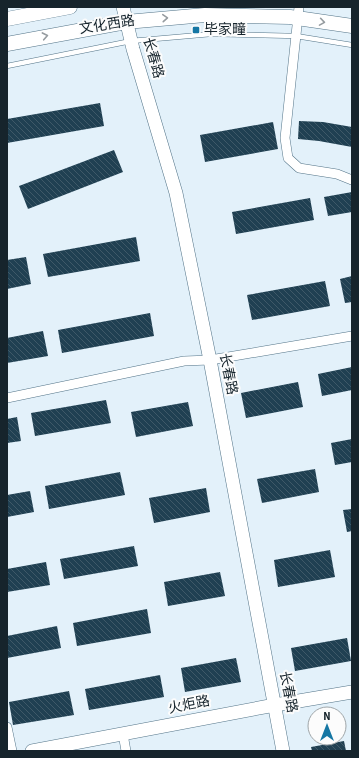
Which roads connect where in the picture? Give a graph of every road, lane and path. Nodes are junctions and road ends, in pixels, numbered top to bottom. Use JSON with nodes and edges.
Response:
{"nodes":[{"id":1,"x":70,"y":7,"type":"edge"},
{"id":2,"x":123,"y":7,"type":"edge"},
{"id":3,"x":298,"y":13,"type":"edge"},
{"id":4,"x":7,"y":19,"type":"edge"},
{"id":5,"x":126,"y":22,"type":"junction"},
{"id":6,"x":352,"y":26,"type":"edge"},
{"id":7,"x":296,"y":36,"type":"junction"},
{"id":8,"x":131,"y":41,"type":"junction"},
{"id":9,"x":7,"y":44,"type":"edge"},
{"id":10,"x":352,"y":45,"type":"edge"},
{"id":11,"x":7,"y":66,"type":"edge"},
{"id":12,"x":352,"y":180,"type":"edge"},
{"id":13,"x":352,"y":336,"type":"edge"},
{"id":14,"x":210,"y":360,"type":"junction"},
{"id":15,"x":7,"y":398,"type":"edge"},
{"id":16,"x":352,"y":692,"type":"edge"},
{"id":17,"x":275,"y":705,"type":"junction"},
{"id":18,"x":7,"y":727,"type":"edge"},
{"id":19,"x":123,"y":734,"type":"junction"},
{"id":20,"x":12,"y":751,"type":"edge"},
{"id":21,"x":32,"y":751,"type":"edge"},
{"id":22,"x":126,"y":751,"type":"edge"},
{"id":23,"x":283,"y":751,"type":"edge"}],
"edges":[{"from":1,"to":4,"type":"main road","name":"文化西路"},
{"from":2,"to":5,"type":"street","name":"长春路"},
{"from":5,"to":3,"type":"main road","name":"文化西路","one_way":true},
{"from":3,"to":6,"type":"main road","name":"文化西路","one_way":true},
{"from":3,"to":7,"type":"street"},
{"from":5,"to":8,"type":"street","name":"长春路"},
{"from":9,"to":5,"type":"main road","name":"文化西路","one_way":true},
{"from":7,"to":8,"type":"lane"},
{"from":7,"to":10,"type":"lane"},
{"from":7,"to":12,"type":"street"},
{"from":8,"to":11,"type":"lane"},
{"from":8,"to":14,"type":"street","name":"长春路"},
{"from":13,"to":14,"type":"street"},
{"from":14,"to":15,"type":"street"},
{"from":14,"to":17,"type":"street","name":"长春路"},
{"from":16,"to":17,"type":"street","name":"火炬路"},
{"from":17,"to":19,"type":"street","name":"火炬路"},
{"from":17,"to":23,"type":"street","name":"长春路"},
{"from":18,"to":20,"type":"street"},
{"from":19,"to":21,"type":"street","name":"火炬路"},
{"from":19,"to":22,"type":"street"}]}
